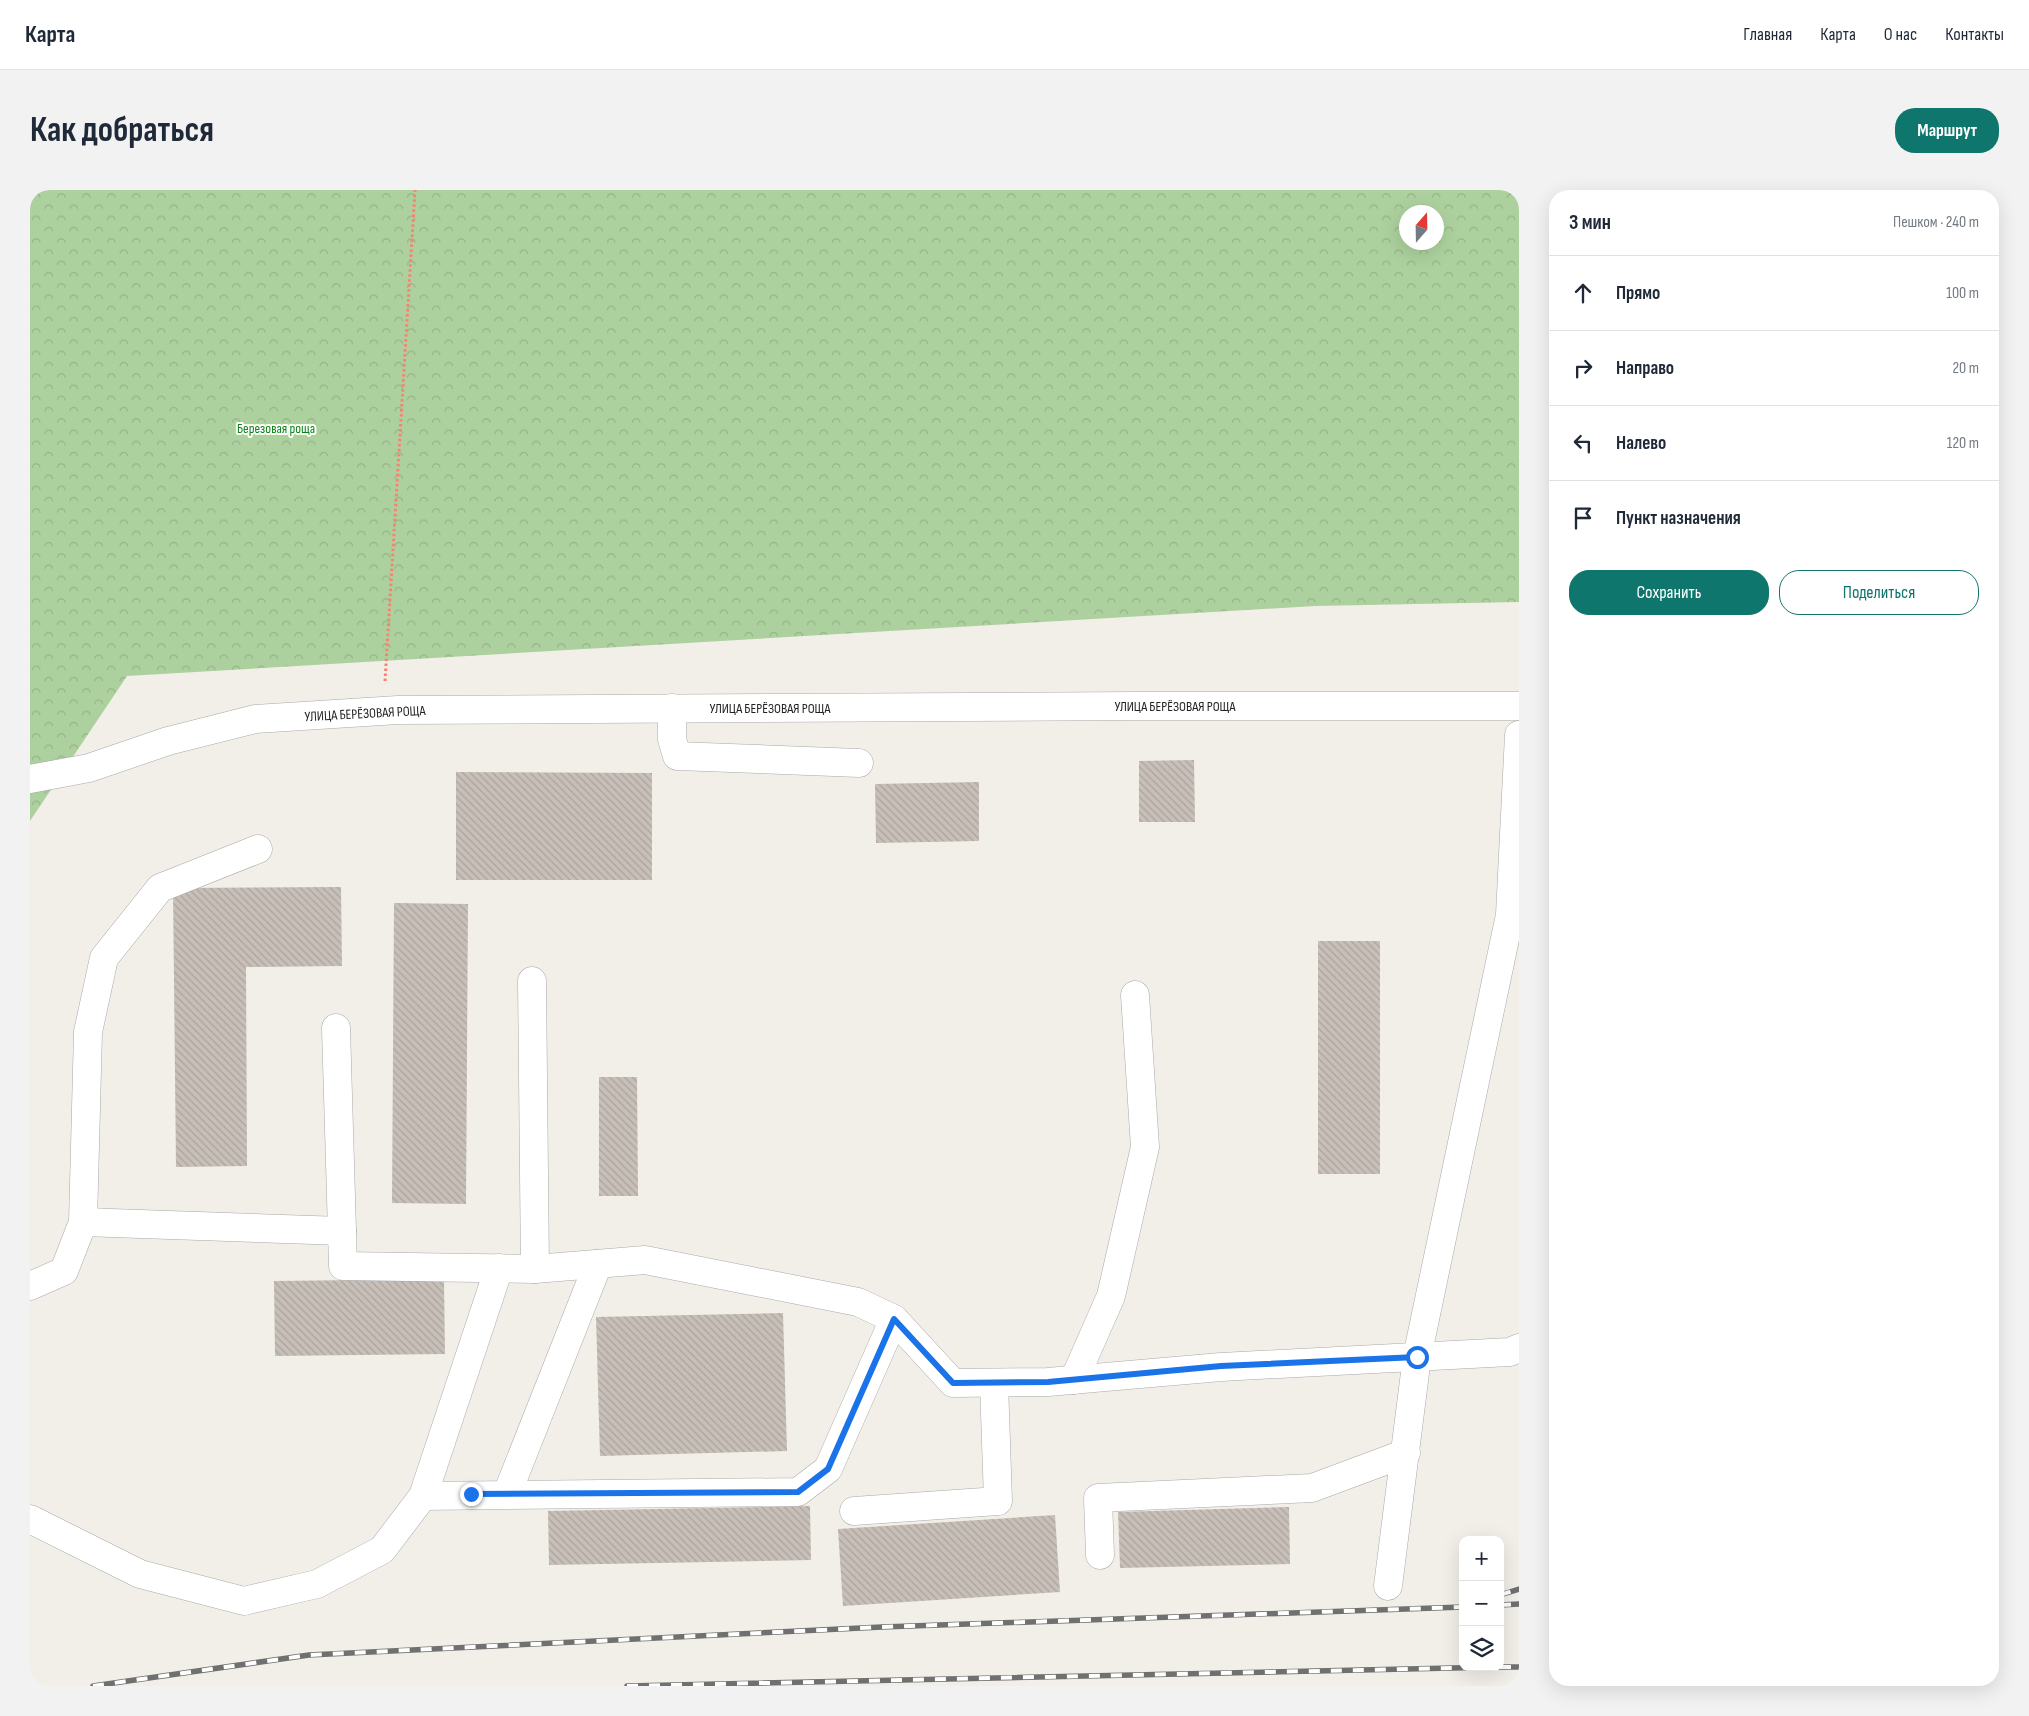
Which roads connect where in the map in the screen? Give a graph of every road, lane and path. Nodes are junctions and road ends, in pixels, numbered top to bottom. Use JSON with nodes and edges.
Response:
{"nodes":[{"id":1,"x":414,"y":190,"type":"edge"},
{"id":2,"x":1519,"y":706,"type":"edge"},
{"id":3,"x":672,"y":708,"type":"junction"},
{"id":4,"x":384,"y":710,"type":"junction"},
{"id":5,"x":1519,"y":735,"type":"edge"},
{"id":6,"x":859,"y":763,"type":"dead end"},
{"id":7,"x":30,"y":779,"type":"edge"},
{"id":8,"x":258,"y":849,"type":"dead end"},
{"id":9,"x":1515,"y":915,"type":"edge"},
{"id":10,"x":532,"y":981,"type":"dead end"},
{"id":11,"x":1135,"y":995,"type":"dead end"},
{"id":12,"x":336,"y":1028,"type":"dead end"},
{"id":13,"x":83,"y":1222,"type":"junction"},
{"id":14,"x":342,"y":1231,"type":"junction"},
{"id":15,"x":598,"y":1264,"type":"junction"},
{"id":16,"x":499,"y":1268,"type":"junction"},
{"id":17,"x":535,"y":1269,"type":"junction"},
{"id":18,"x":30,"y":1286,"type":"edge"},
{"id":19,"x":894,"y":1319,"type":"junction"},
{"id":20,"x":1519,"y":1348,"type":"edge"},
{"id":21,"x":1417,"y":1357,"type":"junction"},
{"id":22,"x":1074,"y":1380,"type":"junction"},
{"id":23,"x":994,"y":1383,"type":"junction"},
{"id":24,"x":1406,"y":1453,"type":"junction"},
{"id":25,"x":507,"y":1494,"type":"junction"},
{"id":26,"x":423,"y":1496,"type":"junction"},
{"id":27,"x":854,"y":1511,"type":"dead end"},
{"id":28,"x":30,"y":1519,"type":"edge"},
{"id":29,"x":1100,"y":1555,"type":"dead end"},
{"id":30,"x":1388,"y":1586,"type":"dead end"}],
"edges":[{"from":1,"to":4,"type":"path"},
{"from":2,"to":3,"type":"street","name":"УЛИЦА БЕРЁЗОВАЯ РОЩА"},
{"from":3,"to":4,"type":"street","name":"УЛИЦА БЕРЁЗОВАЯ РОЩА"},
{"from":3,"to":6,"type":"street"},
{"from":4,"to":7,"type":"street","name":"УЛИЦА БЕРЁЗОВАЯ РОЩА"},
{"from":5,"to":9,"type":"street"},
{"from":8,"to":13,"type":"street"},
{"from":9,"to":21,"type":"street"},
{"from":10,"to":17,"type":"street"},
{"from":11,"to":22,"type":"street"},
{"from":12,"to":14,"type":"street"},
{"from":13,"to":14,"type":"street"},
{"from":13,"to":18,"type":"street"},
{"from":14,"to":16,"type":"street"},
{"from":15,"to":17,"type":"street"},
{"from":15,"to":19,"type":"street"},
{"from":15,"to":25,"type":"street"},
{"from":16,"to":17,"type":"street"},
{"from":16,"to":26,"type":"street"},
{"from":19,"to":23,"type":"street"},
{"from":19,"to":25,"type":"street"},
{"from":20,"to":21,"type":"street"},
{"from":21,"to":22,"type":"street"},
{"from":21,"to":24,"type":"street"},
{"from":22,"to":23,"type":"street"},
{"from":23,"to":27,"type":"street"},
{"from":24,"to":29,"type":"street"},
{"from":24,"to":30,"type":"street"},
{"from":25,"to":26,"type":"street"},
{"from":26,"to":28,"type":"street"}]}
